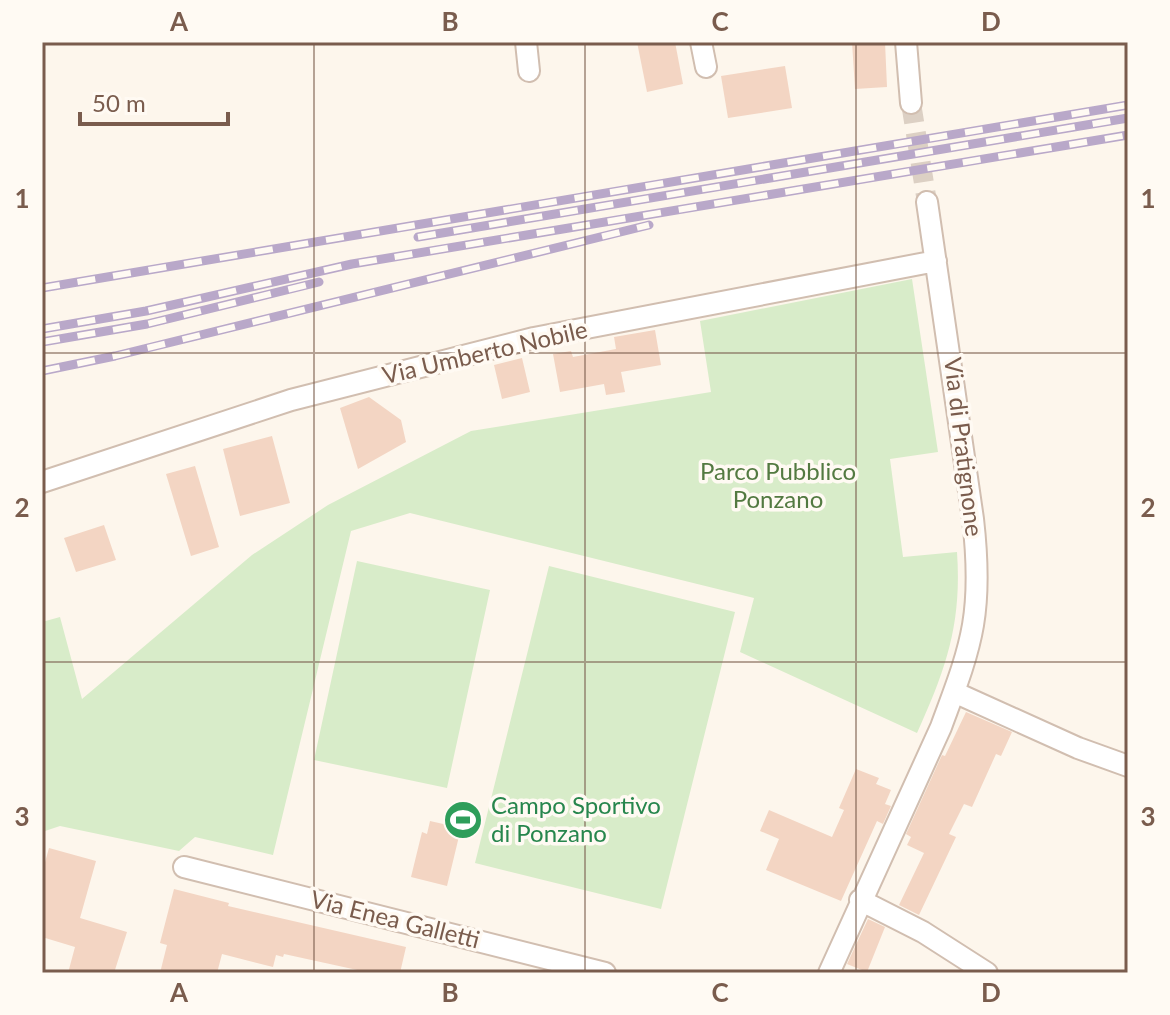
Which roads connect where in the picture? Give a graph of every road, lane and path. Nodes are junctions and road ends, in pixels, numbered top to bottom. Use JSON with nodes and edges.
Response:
{"nodes":[{"id":1,"x":526,"y":42,"type":"edge"},
{"id":2,"x":701,"y":42,"type":"edge"},
{"id":3,"x":906,"y":42,"type":"edge"},
{"id":4,"x":706,"y":67,"type":"dead end"},
{"id":5,"x":529,"y":71,"type":"dead end"},
{"id":6,"x":911,"y":103,"type":"tunnel mouth"},
{"id":7,"x":927,"y":202,"type":"tunnel mouth"},
{"id":8,"x":936,"y":261,"type":"junction"},
{"id":9,"x":42,"y":482,"type":"edge"},
{"id":10,"x":954,"y":692,"type":"junction"},
{"id":11,"x":1128,"y":766,"type":"edge"},
{"id":12,"x":184,"y":867,"type":"dead end"},
{"id":13,"x":860,"y":900,"type":"junction"},
{"id":14,"x":574,"y":969,"type":"edge"},
{"id":15,"x":605,"y":973,"type":"edge"},
{"id":16,"x":829,"y":973,"type":"edge"},
{"id":17,"x":987,"y":973,"type":"edge"}],
"edges":[{"from":1,"to":5,"type":"street"},
{"from":2,"to":4,"type":"street"},
{"from":3,"to":6,"type":"street"},
{"from":7,"to":8,"type":"street","name":"Via di Pratignone"},
{"from":8,"to":9,"type":"street","name":"Via Umberto Nobile"},
{"from":8,"to":10,"type":"street","name":"Via di Pratignone"},
{"from":10,"to":11,"type":"street"},
{"from":10,"to":13,"type":"street","name":"Via di Pratignone"},
{"from":12,"to":14,"type":"street","name":"Via Enea Galletti"},
{"from":13,"to":16,"type":"street","name":"Via di Pratignone"},
{"from":13,"to":17,"type":"street"},
{"from":14,"to":15,"type":"street","name":"Via Enea Galletti"}]}
